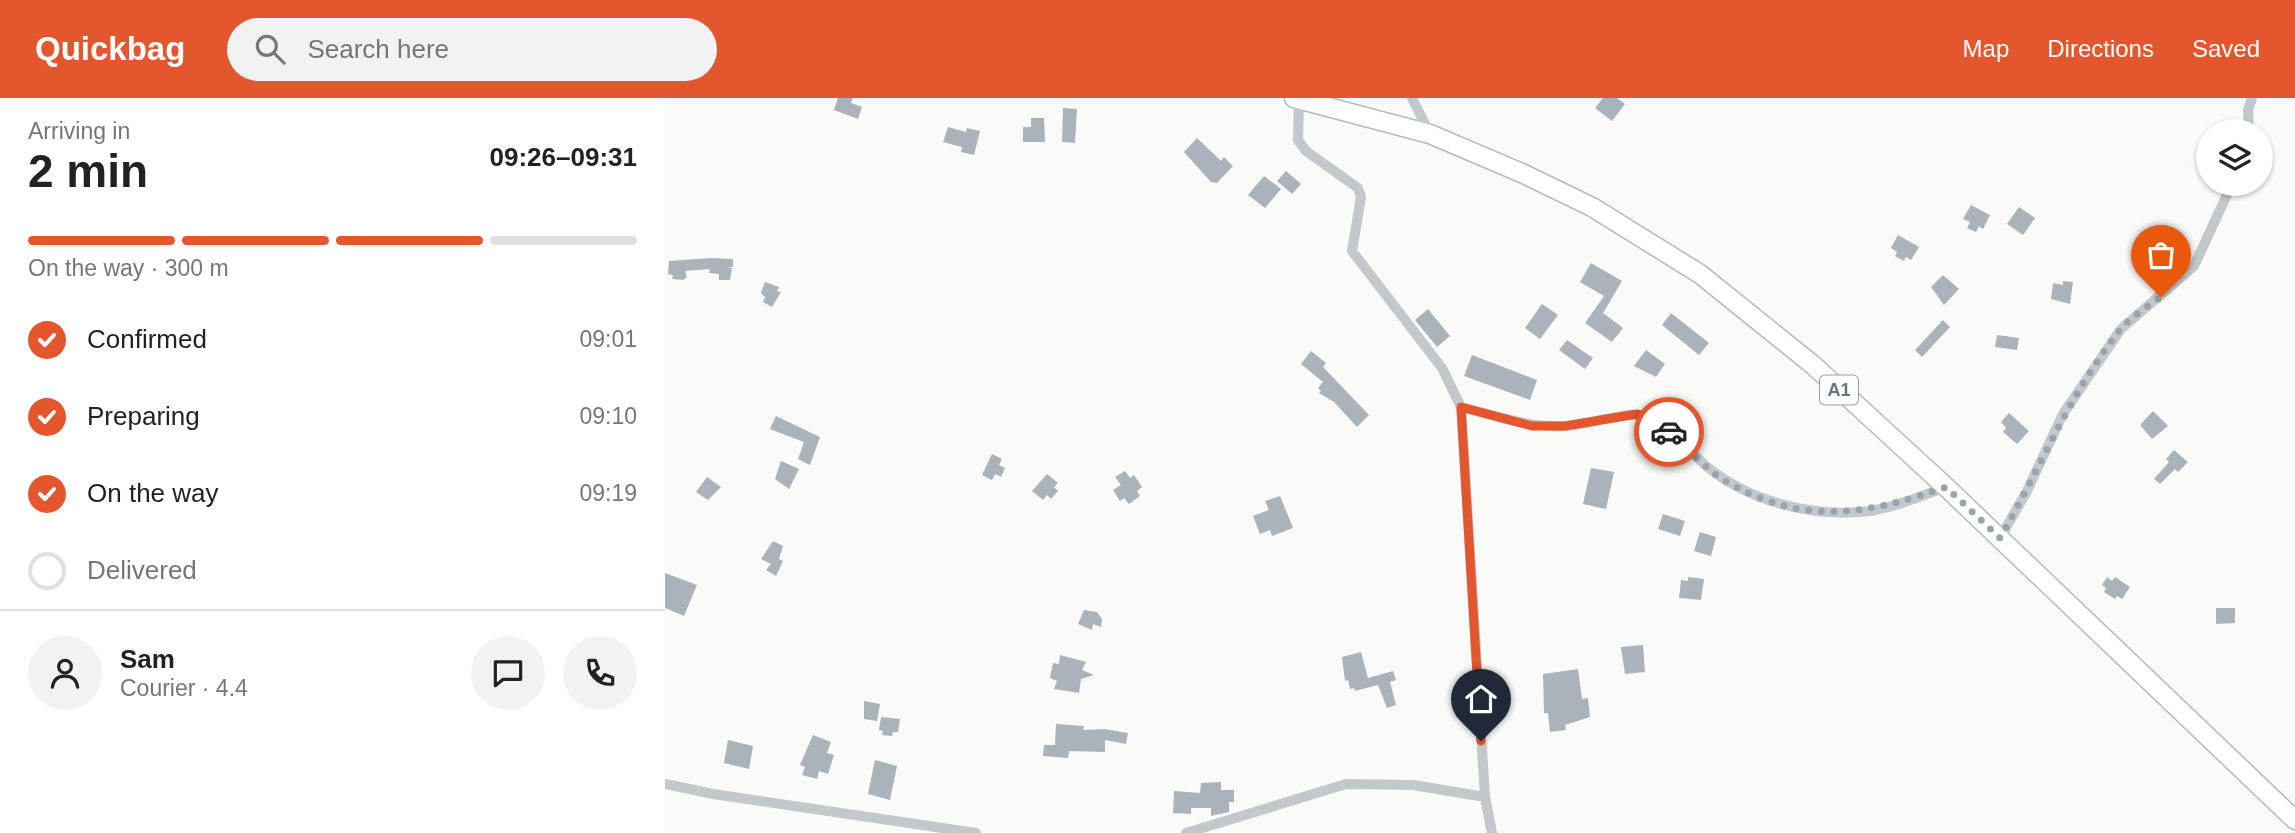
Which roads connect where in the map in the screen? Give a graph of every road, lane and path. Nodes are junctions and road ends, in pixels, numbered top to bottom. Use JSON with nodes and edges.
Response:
{"nodes":[{"id":1,"x":1412,"y":98,"type":"edge"},
{"id":2,"x":2252,"y":98,"type":"edge"},
{"id":3,"x":1297,"y":99,"type":"edge"},
{"id":4,"x":2248,"y":119,"type":"edge"},
{"id":5,"x":1430,"y":134,"type":"junction"},
{"id":6,"x":2226,"y":196,"type":"edge"},
{"id":7,"x":1461,"y":407,"type":"junction"},
{"id":8,"x":1946,"y":487,"type":"junction"},
{"id":9,"x":2000,"y":538,"type":"junction"},
{"id":10,"x":665,"y":784,"type":"edge"},
{"id":11,"x":1485,"y":797,"type":"junction"},
{"id":12,"x":2295,"y":820,"type":"edge"},
{"id":13,"x":976,"y":833,"type":"edge"},
{"id":14,"x":1186,"y":833,"type":"edge"},
{"id":15,"x":1492,"y":833,"type":"edge"}],
"edges":[{"from":1,"to":5,"type":"street"},
{"from":2,"to":4,"type":"street"},
{"from":3,"to":5,"type":"highway","number":"A1"},
{"from":3,"to":7,"type":"street"},
{"from":5,"to":8,"type":"highway","number":"A1"},
{"from":6,"to":9,"type":"street"},
{"from":7,"to":8,"type":"street"},
{"from":7,"to":11,"type":"street"},
{"from":8,"to":9,"type":"highway","number":"A1"},
{"from":9,"to":12,"type":"highway","number":"A1"},
{"from":10,"to":13,"type":"street"},
{"from":11,"to":14,"type":"street"},
{"from":11,"to":15,"type":"street"}]}
